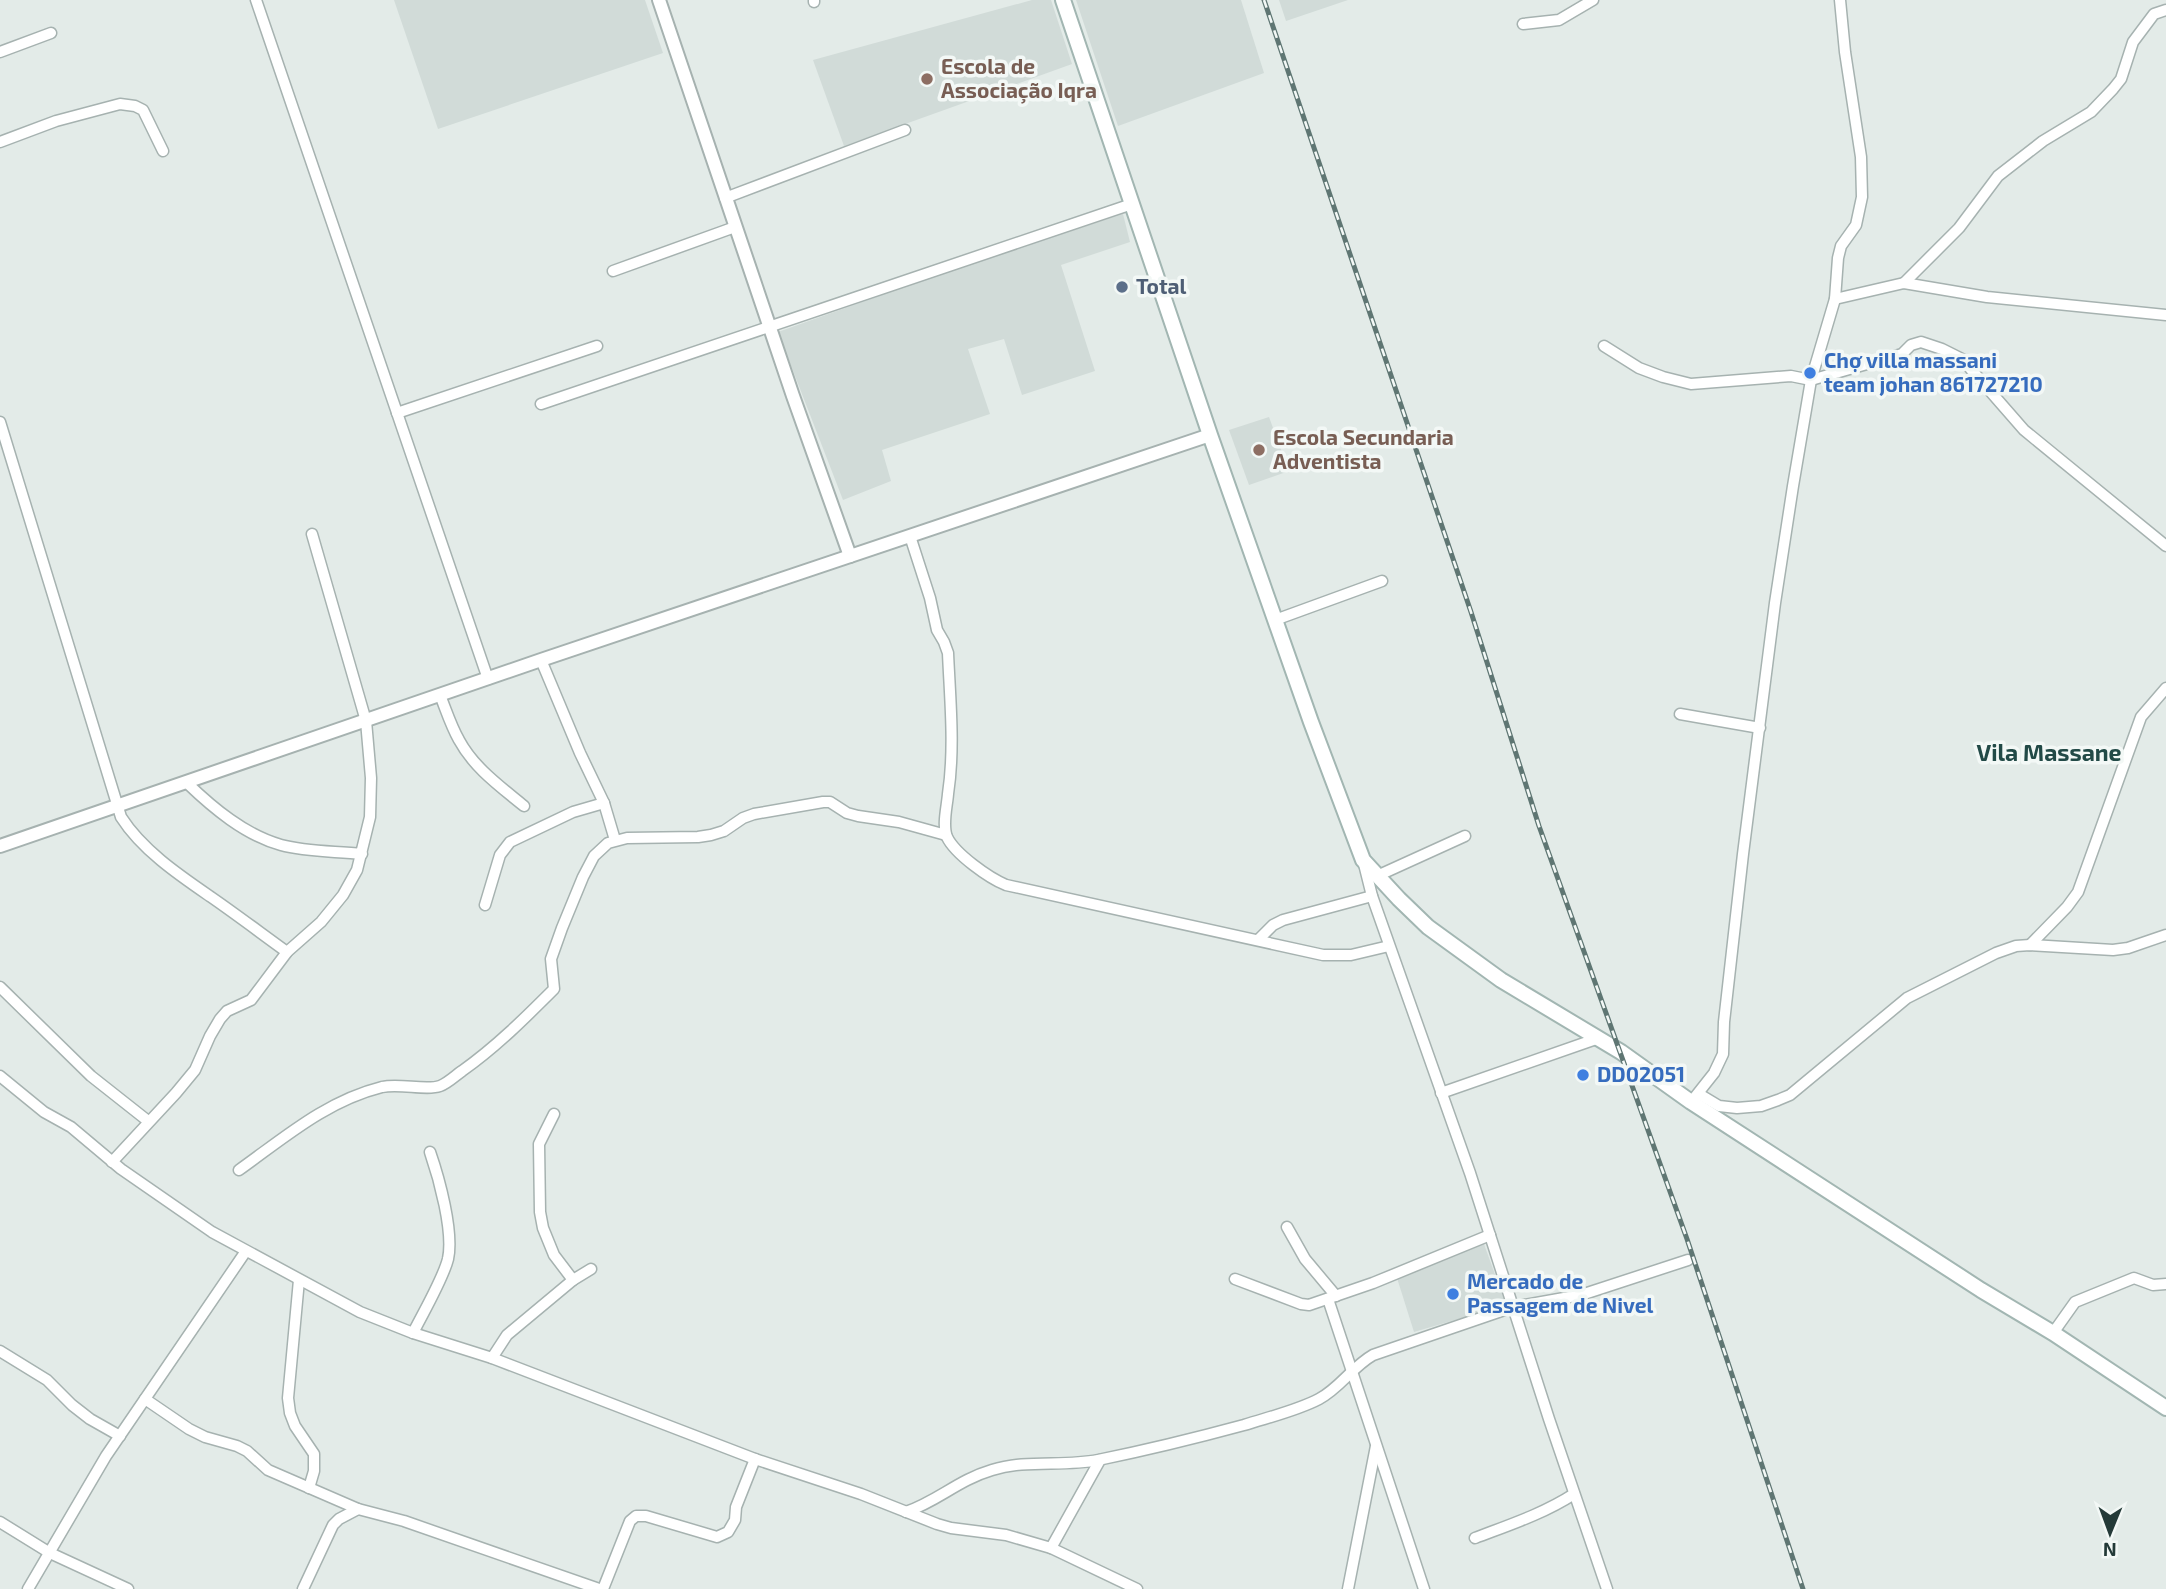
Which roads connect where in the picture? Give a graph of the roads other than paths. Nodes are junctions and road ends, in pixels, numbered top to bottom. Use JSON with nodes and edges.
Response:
{"nodes":[{"id":1,"x":256,"y":0,"type":"edge"},
{"id":2,"x":659,"y":0,"type":"edge"},
{"id":3,"x":1063,"y":0,"type":"edge"},
{"id":4,"x":1593,"y":0,"type":"edge"},
{"id":5,"x":1840,"y":0,"type":"edge"},
{"id":6,"x":2166,"y":10,"type":"edge"},
{"id":7,"x":1523,"y":24,"type":"dead end"},
{"id":8,"x":51,"y":33,"type":"dead end"},
{"id":9,"x":0,"y":52,"type":"edge"},
{"id":10,"x":905,"y":131,"type":"dead end"},
{"id":11,"x":0,"y":142,"type":"edge"},
{"id":12,"x":163,"y":151,"type":"dead end"},
{"id":13,"x":725,"y":198,"type":"junction"},
{"id":14,"x":1132,"y":204,"type":"junction"},
{"id":15,"x":735,"y":227,"type":"junction"},
{"id":16,"x":613,"y":271,"type":"dead end"},
{"id":17,"x":1904,"y":284,"type":"junction"},
{"id":18,"x":1835,"y":299,"type":"junction"},
{"id":19,"x":2166,"y":315,"type":"edge"},
{"id":20,"x":771,"y":327,"type":"junction"},
{"id":21,"x":597,"y":346,"type":"dead end"},
{"id":22,"x":1604,"y":346,"type":"dead end"},
{"id":23,"x":1811,"y":380,"type":"junction"},
{"id":24,"x":541,"y":404,"type":"dead end"},
{"id":25,"x":397,"y":413,"type":"junction"},
{"id":26,"x":1,"y":428,"type":"edge"},
{"id":27,"x":1210,"y":435,"type":"junction"},
{"id":28,"x":312,"y":534,"type":"dead end"},
{"id":29,"x":910,"y":536,"type":"junction"},
{"id":30,"x":2166,"y":546,"type":"edge"},
{"id":31,"x":850,"y":556,"type":"junction"},
{"id":32,"x":1382,"y":581,"type":"dead end"},
{"id":33,"x":1275,"y":620,"type":"junction"},
{"id":34,"x":541,"y":660,"type":"junction"},
{"id":35,"x":488,"y":679,"type":"junction"},
{"id":36,"x":2166,"y":688,"type":"edge"},
{"id":37,"x":440,"y":695,"type":"junction"},
{"id":38,"x":1680,"y":714,"type":"dead end"},
{"id":39,"x":366,"y":721,"type":"junction"},
{"id":40,"x":1760,"y":728,"type":"junction"},
{"id":41,"x":187,"y":783,"type":"junction"},
{"id":42,"x":604,"y":803,"type":"junction"},
{"id":43,"x":117,"y":806,"type":"junction"},
{"id":44,"x":524,"y":806,"type":"dead end"},
{"id":45,"x":946,"y":835,"type":"junction"},
{"id":46,"x":1465,"y":836,"type":"dead end"},
{"id":47,"x":615,"y":840,"type":"junction"},
{"id":48,"x":0,"y":846,"type":"edge"},
{"id":49,"x":362,"y":853,"type":"junction"},
{"id":50,"x":1363,"y":860,"type":"junction"},
{"id":51,"x":1377,"y":876,"type":"junction"},
{"id":52,"x":1372,"y":896,"type":"junction"},
{"id":53,"x":485,"y":905,"type":"dead end"},
{"id":54,"x":2166,"y":935,"type":"edge"},
{"id":55,"x":1258,"y":940,"type":"junction"},
{"id":56,"x":2030,"y":945,"type":"junction"},
{"id":57,"x":1389,"y":946,"type":"junction"},
{"id":58,"x":286,"y":952,"type":"junction"},
{"id":59,"x":0,"y":987,"type":"edge"},
{"id":60,"x":1597,"y":1039,"type":"junction"},
{"id":61,"x":0,"y":1076,"type":"edge"},
{"id":62,"x":1441,"y":1093,"type":"junction"},
{"id":63,"x":1695,"y":1098,"type":"junction"},
{"id":64,"x":554,"y":1114,"type":"dead end"},
{"id":65,"x":148,"y":1121,"type":"junction"},
{"id":66,"x":430,"y":1152,"type":"dead end"},
{"id":67,"x":112,"y":1162,"type":"junction"},
{"id":68,"x":239,"y":1170,"type":"dead end"},
{"id":69,"x":1287,"y":1227,"type":"dead end"},
{"id":70,"x":1490,"y":1235,"type":"junction"},
{"id":71,"x":246,"y":1251,"type":"junction"},
{"id":72,"x":1688,"y":1260,"type":"dead end"},
{"id":73,"x":592,"y":1269,"type":"dead end"},
{"id":74,"x":1235,"y":1279,"type":"dead end"},
{"id":75,"x":299,"y":1280,"type":"junction"},
{"id":76,"x":573,"y":1280,"type":"junction"},
{"id":77,"x":2166,"y":1284,"type":"edge"},
{"id":78,"x":1332,"y":1297,"type":"junction"},
{"id":79,"x":1513,"y":1307,"type":"junction"},
{"id":80,"x":414,"y":1333,"type":"junction"},
{"id":81,"x":2053,"y":1334,"type":"junction"},
{"id":82,"x":0,"y":1351,"type":"edge"},
{"id":83,"x":492,"y":1358,"type":"junction"},
{"id":84,"x":1351,"y":1371,"type":"junction"},
{"id":85,"x":145,"y":1399,"type":"junction"},
{"id":86,"x":2166,"y":1408,"type":"edge"},
{"id":87,"x":120,"y":1436,"type":"junction"},
{"id":88,"x":1376,"y":1446,"type":"junction"},
{"id":89,"x":755,"y":1459,"type":"junction"},
{"id":90,"x":1100,"y":1460,"type":"junction"},
{"id":91,"x":309,"y":1488,"type":"junction"},
{"id":92,"x":1574,"y":1494,"type":"junction"},
{"id":93,"x":334,"y":1498,"type":"junction"},
{"id":94,"x":358,"y":1509,"type":"junction"},
{"id":95,"x":906,"y":1512,"type":"junction"},
{"id":96,"x":0,"y":1522,"type":"edge"},
{"id":97,"x":333,"y":1525,"type":"junction"},
{"id":98,"x":1475,"y":1538,"type":"dead end"},
{"id":99,"x":1051,"y":1548,"type":"junction"},
{"id":100,"x":50,"y":1553,"type":"junction"},
{"id":101,"x":28,"y":1589,"type":"edge"},
{"id":102,"x":128,"y":1589,"type":"edge"},
{"id":103,"x":303,"y":1589,"type":"edge"},
{"id":104,"x":601,"y":1589,"type":"edge"},
{"id":105,"x":1136,"y":1589,"type":"edge"},
{"id":106,"x":1348,"y":1589,"type":"edge"},
{"id":107,"x":1424,"y":1589,"type":"edge"},
{"id":108,"x":1607,"y":1589,"type":"edge"}],
"edges":[{"from":1,"to":25,"type":"street"},
{"from":2,"to":13,"type":"street"},
{"from":3,"to":14,"type":"main road"},
{"from":4,"to":7,"type":"street"},
{"from":5,"to":18,"type":"street"},
{"from":6,"to":17,"type":"street"},
{"from":8,"to":9,"type":"street"},
{"from":10,"to":13,"type":"street"},
{"from":11,"to":12,"type":"street"},
{"from":13,"to":15,"type":"street"},
{"from":14,"to":20,"type":"street"},
{"from":14,"to":27,"type":"main road"},
{"from":15,"to":16,"type":"street"},
{"from":15,"to":20,"type":"street"},
{"from":17,"to":18,"type":"street"},
{"from":17,"to":19,"type":"street"},
{"from":18,"to":23,"type":"street"},
{"from":20,"to":24,"type":"street"},
{"from":20,"to":31,"type":"street"},
{"from":21,"to":25,"type":"street"},
{"from":22,"to":23,"type":"street"},
{"from":23,"to":30,"type":"street"},
{"from":23,"to":40,"type":"street"},
{"from":25,"to":35,"type":"street"},
{"from":26,"to":43,"type":"street"},
{"from":27,"to":29,"type":"street"},
{"from":27,"to":33,"type":"main road"},
{"from":28,"to":39,"type":"street"},
{"from":29,"to":31,"type":"street"},
{"from":29,"to":45,"type":"street"},
{"from":31,"to":34,"type":"street"},
{"from":32,"to":33,"type":"street"},
{"from":33,"to":50,"type":"main road"},
{"from":34,"to":35,"type":"street"},
{"from":34,"to":42,"type":"street"},
{"from":35,"to":37,"type":"street"},
{"from":36,"to":56,"type":"street"},
{"from":37,"to":39,"type":"street"},
{"from":37,"to":44,"type":"street"},
{"from":38,"to":40,"type":"street"},
{"from":39,"to":41,"type":"street"},
{"from":39,"to":49,"type":"street"},
{"from":40,"to":63,"type":"street"},
{"from":41,"to":43,"type":"street"},
{"from":41,"to":49,"type":"street"},
{"from":42,"to":47,"type":"street"},
{"from":42,"to":53,"type":"street"},
{"from":43,"to":48,"type":"street"},
{"from":43,"to":58,"type":"street"},
{"from":45,"to":47,"type":"street"},
{"from":45,"to":55,"type":"street"},
{"from":46,"to":51,"type":"street"},
{"from":47,"to":68,"type":"street"},
{"from":49,"to":58,"type":"street"},
{"from":50,"to":51,"type":"main road"},
{"from":50,"to":52,"type":"street"},
{"from":51,"to":60,"type":"main road"},
{"from":52,"to":55,"type":"street"},
{"from":52,"to":57,"type":"street"},
{"from":54,"to":56,"type":"street"},
{"from":55,"to":57,"type":"street"},
{"from":56,"to":63,"type":"street"},
{"from":57,"to":62,"type":"street"},
{"from":58,"to":65,"type":"street"},
{"from":59,"to":65,"type":"street"},
{"from":60,"to":62,"type":"street"},
{"from":60,"to":63,"type":"main road"},
{"from":61,"to":67,"type":"street"},
{"from":62,"to":70,"type":"street"},
{"from":63,"to":81,"type":"main road"},
{"from":64,"to":76,"type":"street"},
{"from":65,"to":67,"type":"street"},
{"from":66,"to":80,"type":"street"},
{"from":67,"to":71,"type":"street"},
{"from":69,"to":78,"type":"street"},
{"from":70,"to":78,"type":"street"},
{"from":70,"to":79,"type":"street"},
{"from":71,"to":75,"type":"street"},
{"from":71,"to":85,"type":"street"},
{"from":72,"to":79,"type":"street"},
{"from":73,"to":76,"type":"street"},
{"from":74,"to":78,"type":"street"},
{"from":75,"to":80,"type":"street"},
{"from":75,"to":91,"type":"street"},
{"from":76,"to":83,"type":"street"},
{"from":77,"to":81,"type":"street"},
{"from":78,"to":84,"type":"street"},
{"from":79,"to":84,"type":"street"},
{"from":79,"to":92,"type":"street"},
{"from":80,"to":83,"type":"street"},
{"from":81,"to":86,"type":"main road"},
{"from":82,"to":87,"type":"street"},
{"from":83,"to":89,"type":"street"},
{"from":84,"to":88,"type":"street"},
{"from":84,"to":90,"type":"street"},
{"from":85,"to":87,"type":"street"},
{"from":85,"to":91,"type":"street"},
{"from":87,"to":100,"type":"street"},
{"from":88,"to":106,"type":"street"},
{"from":88,"to":107,"type":"street"},
{"from":89,"to":95,"type":"street"},
{"from":89,"to":104,"type":"street"},
{"from":90,"to":95,"type":"street"},
{"from":90,"to":99,"type":"street"},
{"from":91,"to":93,"type":"street"},
{"from":92,"to":98,"type":"street"},
{"from":92,"to":108,"type":"street"},
{"from":93,"to":94,"type":"street"},
{"from":93,"to":97,"type":"street"},
{"from":94,"to":97,"type":"street"},
{"from":94,"to":104,"type":"street"},
{"from":95,"to":99,"type":"street"},
{"from":96,"to":100,"type":"street"},
{"from":97,"to":103,"type":"street"},
{"from":99,"to":105,"type":"street"},
{"from":100,"to":101,"type":"street"},
{"from":100,"to":102,"type":"street"}]}
